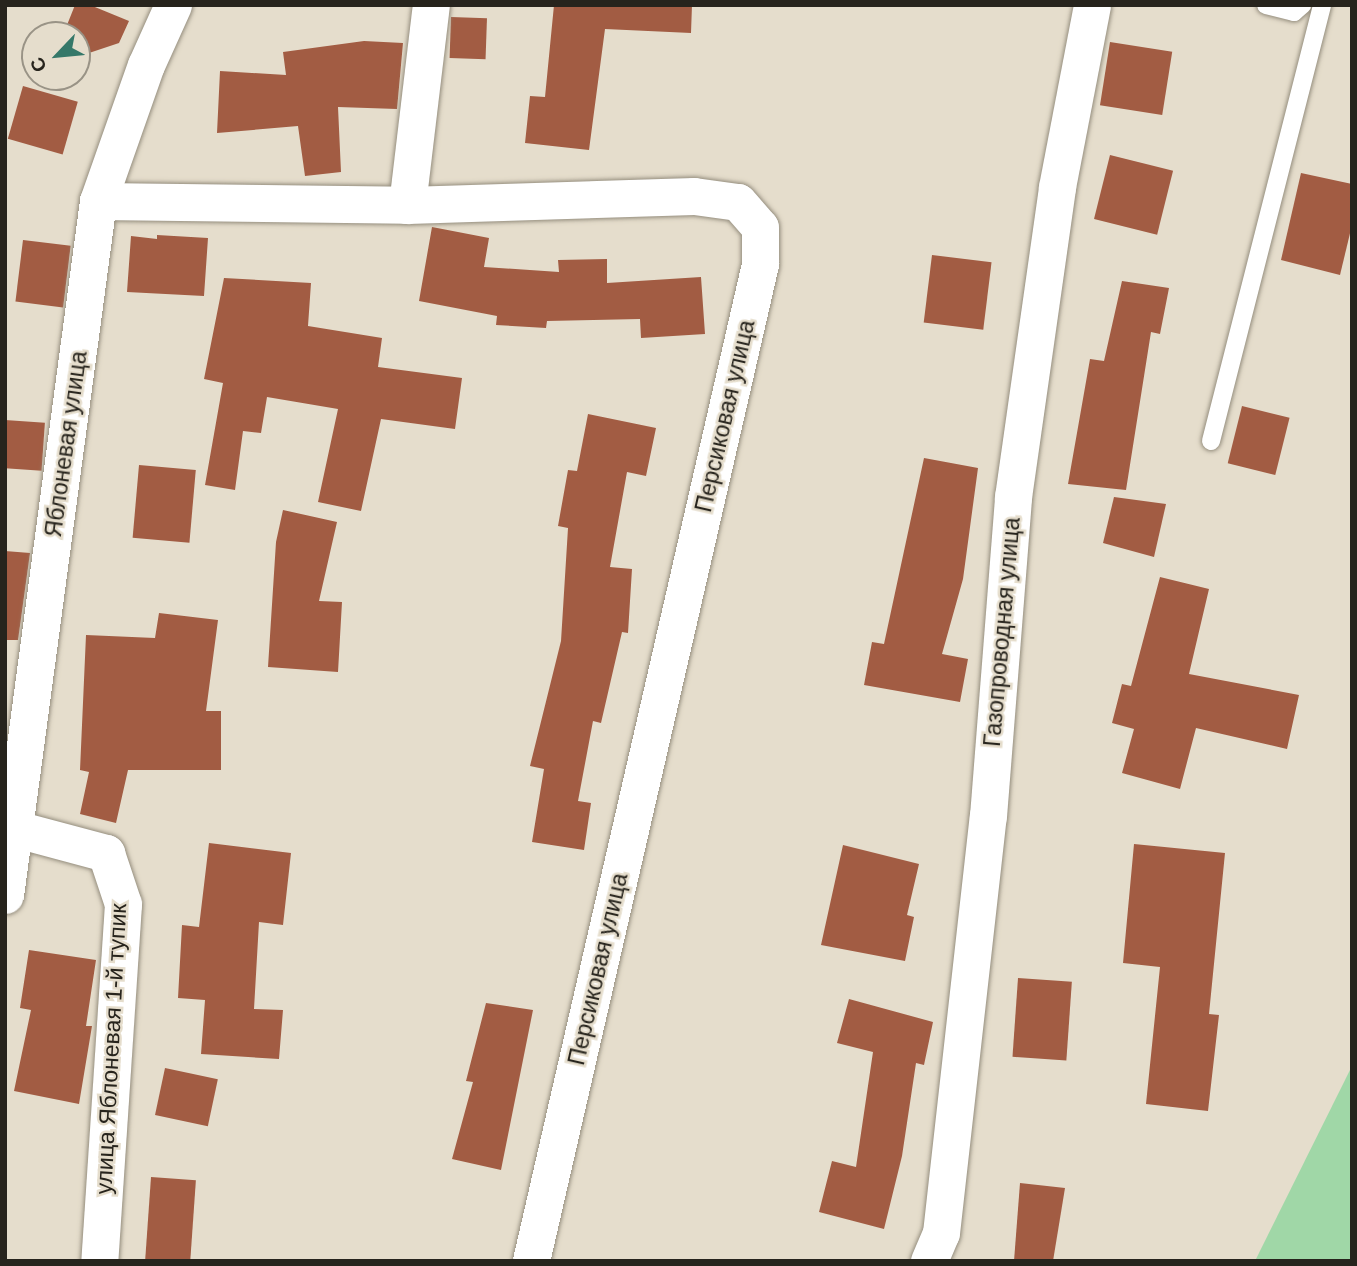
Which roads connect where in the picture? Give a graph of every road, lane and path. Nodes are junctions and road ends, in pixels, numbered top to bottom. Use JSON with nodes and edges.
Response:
{"nodes":[{"id":1,"x":173,"y":5,"type":"edge"},
{"id":2,"x":431,"y":5,"type":"edge"},
{"id":3,"x":1092,"y":5,"type":"edge"},
{"id":4,"x":1266,"y":5,"type":"edge"},
{"id":5,"x":1302,"y":5,"type":"edge"},
{"id":6,"x":1322,"y":5,"type":"edge"},
{"id":7,"x":98,"y":201,"type":"junction"},
{"id":8,"x":407,"y":205,"type":"junction"},
{"id":9,"x":1211,"y":441,"type":"dead end"},
{"id":10,"x":8,"y":827,"type":"edge"},
{"id":11,"x":5,"y":895,"type":"edge"},
{"id":12,"x":99,"y":1261,"type":"edge"},
{"id":13,"x":531,"y":1261,"type":"edge"},
{"id":14,"x":929,"y":1261,"type":"edge"}],
"edges":[{"from":1,"to":7,"type":"street","name":"Яблоневая улица"},
{"from":2,"to":8,"type":"street"},
{"from":3,"to":14,"type":"street","name":"Газопроводная улица"},
{"from":4,"to":5,"type":"lane"},
{"from":6,"to":9,"type":"lane"},
{"from":7,"to":8,"type":"street","name":"Персиковая улица"},
{"from":7,"to":10,"type":"street","name":"Яблоневая улица"},
{"from":8,"to":13,"type":"street","name":"Персиковая улица"},
{"from":10,"to":11,"type":"street","name":"Яблоневая улица"},
{"from":10,"to":12,"type":"street","name":"улица Яблоневая 1-й тупик"}]}
